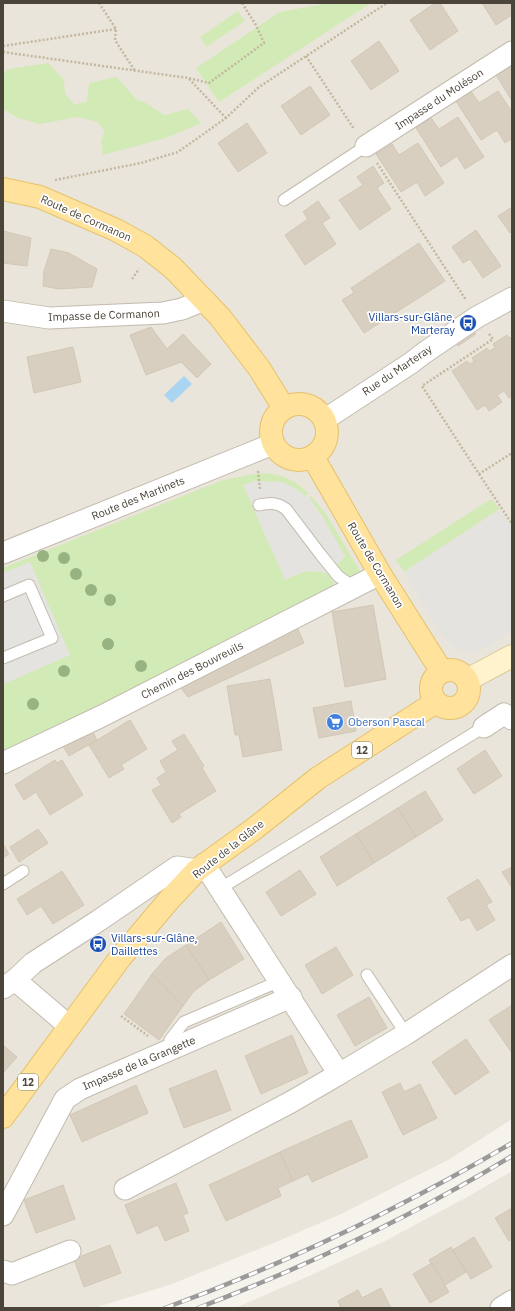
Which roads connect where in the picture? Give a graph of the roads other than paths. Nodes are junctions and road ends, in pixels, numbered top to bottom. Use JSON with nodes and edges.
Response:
{"nodes":[{"id":1,"x":512,"y":52,"type":"edge"},
{"id":2,"x":366,"y":146,"type":"joint"},
{"id":3,"x":3,"y":189,"type":"edge"},
{"id":4,"x":284,"y":200,"type":"dead end"},
{"id":5,"x":512,"y":298,"type":"edge"},
{"id":6,"x":204,"y":300,"type":"junction"},
{"id":7,"x":3,"y":311,"type":"edge"},
{"id":8,"x":284,"y":408,"type":"junction"},
{"id":9,"x":324,"y":420,"type":"junction"},
{"id":10,"x":273,"y":444,"type":"junction"},
{"id":11,"x":313,"y":457,"type":"junction"},
{"id":12,"x":259,"y":505,"type":"dead end"},
{"id":13,"x":3,"y":552,"type":"edge"},
{"id":14,"x":380,"y":574,"type":"junction"},
{"id":15,"x":353,"y":587,"type":"junction"},
{"id":16,"x":3,"y":596,"type":"edge"},
{"id":17,"x":512,"y":656,"type":"edge"},
{"id":18,"x":3,"y":658,"type":"edge"},
{"id":19,"x":442,"y":672,"type":"junction"},
{"id":20,"x":467,"y":680,"type":"junction"},
{"id":21,"x":436,"y":702,"type":"junction"},
{"id":22,"x":512,"y":719,"type":"edge"},
{"id":23,"x":484,"y":727,"type":"joint"},
{"id":24,"x":3,"y":763,"type":"edge"},
{"id":25,"x":201,"y":867,"type":"junction"},
{"id":26,"x":22,"y":871,"type":"dead end"},
{"id":27,"x":3,"y":884,"type":"edge"},
{"id":28,"x":221,"y":888,"type":"junction"},
{"id":29,"x":512,"y":965,"type":"edge"},
{"id":30,"x":367,"y":975,"type":"dead end"},
{"id":31,"x":9,"y":984,"type":"edge"},
{"id":32,"x":285,"y":989,"type":"junction"},
{"id":33,"x":70,"y":1026,"type":"junction"},
{"id":34,"x":406,"y":1034,"type":"junction"},
{"id":35,"x":170,"y":1040,"type":"dead end"},
{"id":36,"x":339,"y":1074,"type":"junction"},
{"id":37,"x":3,"y":1117,"type":"edge"},
{"id":38,"x":125,"y":1189,"type":"dead end"},
{"id":39,"x":3,"y":1215,"type":"edge"},
{"id":40,"x":70,"y":1251,"type":"dead end"},
{"id":41,"x":3,"y":1271,"type":"edge"},
{"id":42,"x":512,"y":1301,"type":"edge"},
{"id":43,"x":501,"y":1308,"type":"edge"}],
"edges":[{"from":1,"to":2,"type":"street","name":"Impasse du Moléson"},
{"from":2,"to":4,"type":"lane"},
{"from":3,"to":6,"type":"main road","name":"Route de Cormanon"},
{"from":5,"to":9,"type":"street","name":"Rue du Marteray"},
{"from":6,"to":7,"type":"street","name":"Impasse de Cormanon"},
{"from":6,"to":8,"type":"main road","name":"Route de Cormanon"},
{"from":8,"to":9,"type":"main road"},
{"from":8,"to":10,"type":"main road"},
{"from":9,"to":11,"type":"main road"},
{"from":10,"to":11,"type":"main road"},
{"from":10,"to":13,"type":"street","name":"Route des Martinets"},
{"from":11,"to":14,"type":"main road","name":"Route de Cormanon"},
{"from":12,"to":15,"type":"lane"},
{"from":14,"to":15,"type":"street","name":"Chemin des Bouvreuils"},
{"from":14,"to":19,"type":"main road","name":"Route de Cormanon"},
{"from":15,"to":24,"type":"street","name":"Chemin des Bouvreuils"},
{"from":16,"to":18,"type":"lane"},
{"from":17,"to":20,"type":"main road"},
{"from":19,"to":20,"type":"main road"},
{"from":19,"to":21,"type":"main road"},
{"from":20,"to":21,"type":"main road"},
{"from":21,"to":25,"type":"main road","name":"Route de la Glâne","number":"12"},
{"from":22,"to":23,"type":"street"},
{"from":23,"to":28,"type":"lane"},
{"from":25,"to":28,"type":"street"},
{"from":25,"to":31,"type":"street"},
{"from":25,"to":33,"type":"main road","name":"Route de la Glâne","number":"12"},
{"from":26,"to":27,"type":"lane"},
{"from":28,"to":32,"type":"street"},
{"from":29,"to":34,"type":"street"},
{"from":30,"to":34,"type":"lane"},
{"from":31,"to":33,"type":"street"},
{"from":32,"to":35,"type":"lane"},
{"from":32,"to":36,"type":"street"},
{"from":32,"to":39,"type":"street","name":"Impasse de la Grangette"},
{"from":33,"to":37,"type":"main road","name":"Route de la Glâne","number":"12"},
{"from":34,"to":36,"type":"street"},
{"from":36,"to":38,"type":"street"},
{"from":40,"to":41,"type":"street"},
{"from":42,"to":43,"type":"street"}]}
